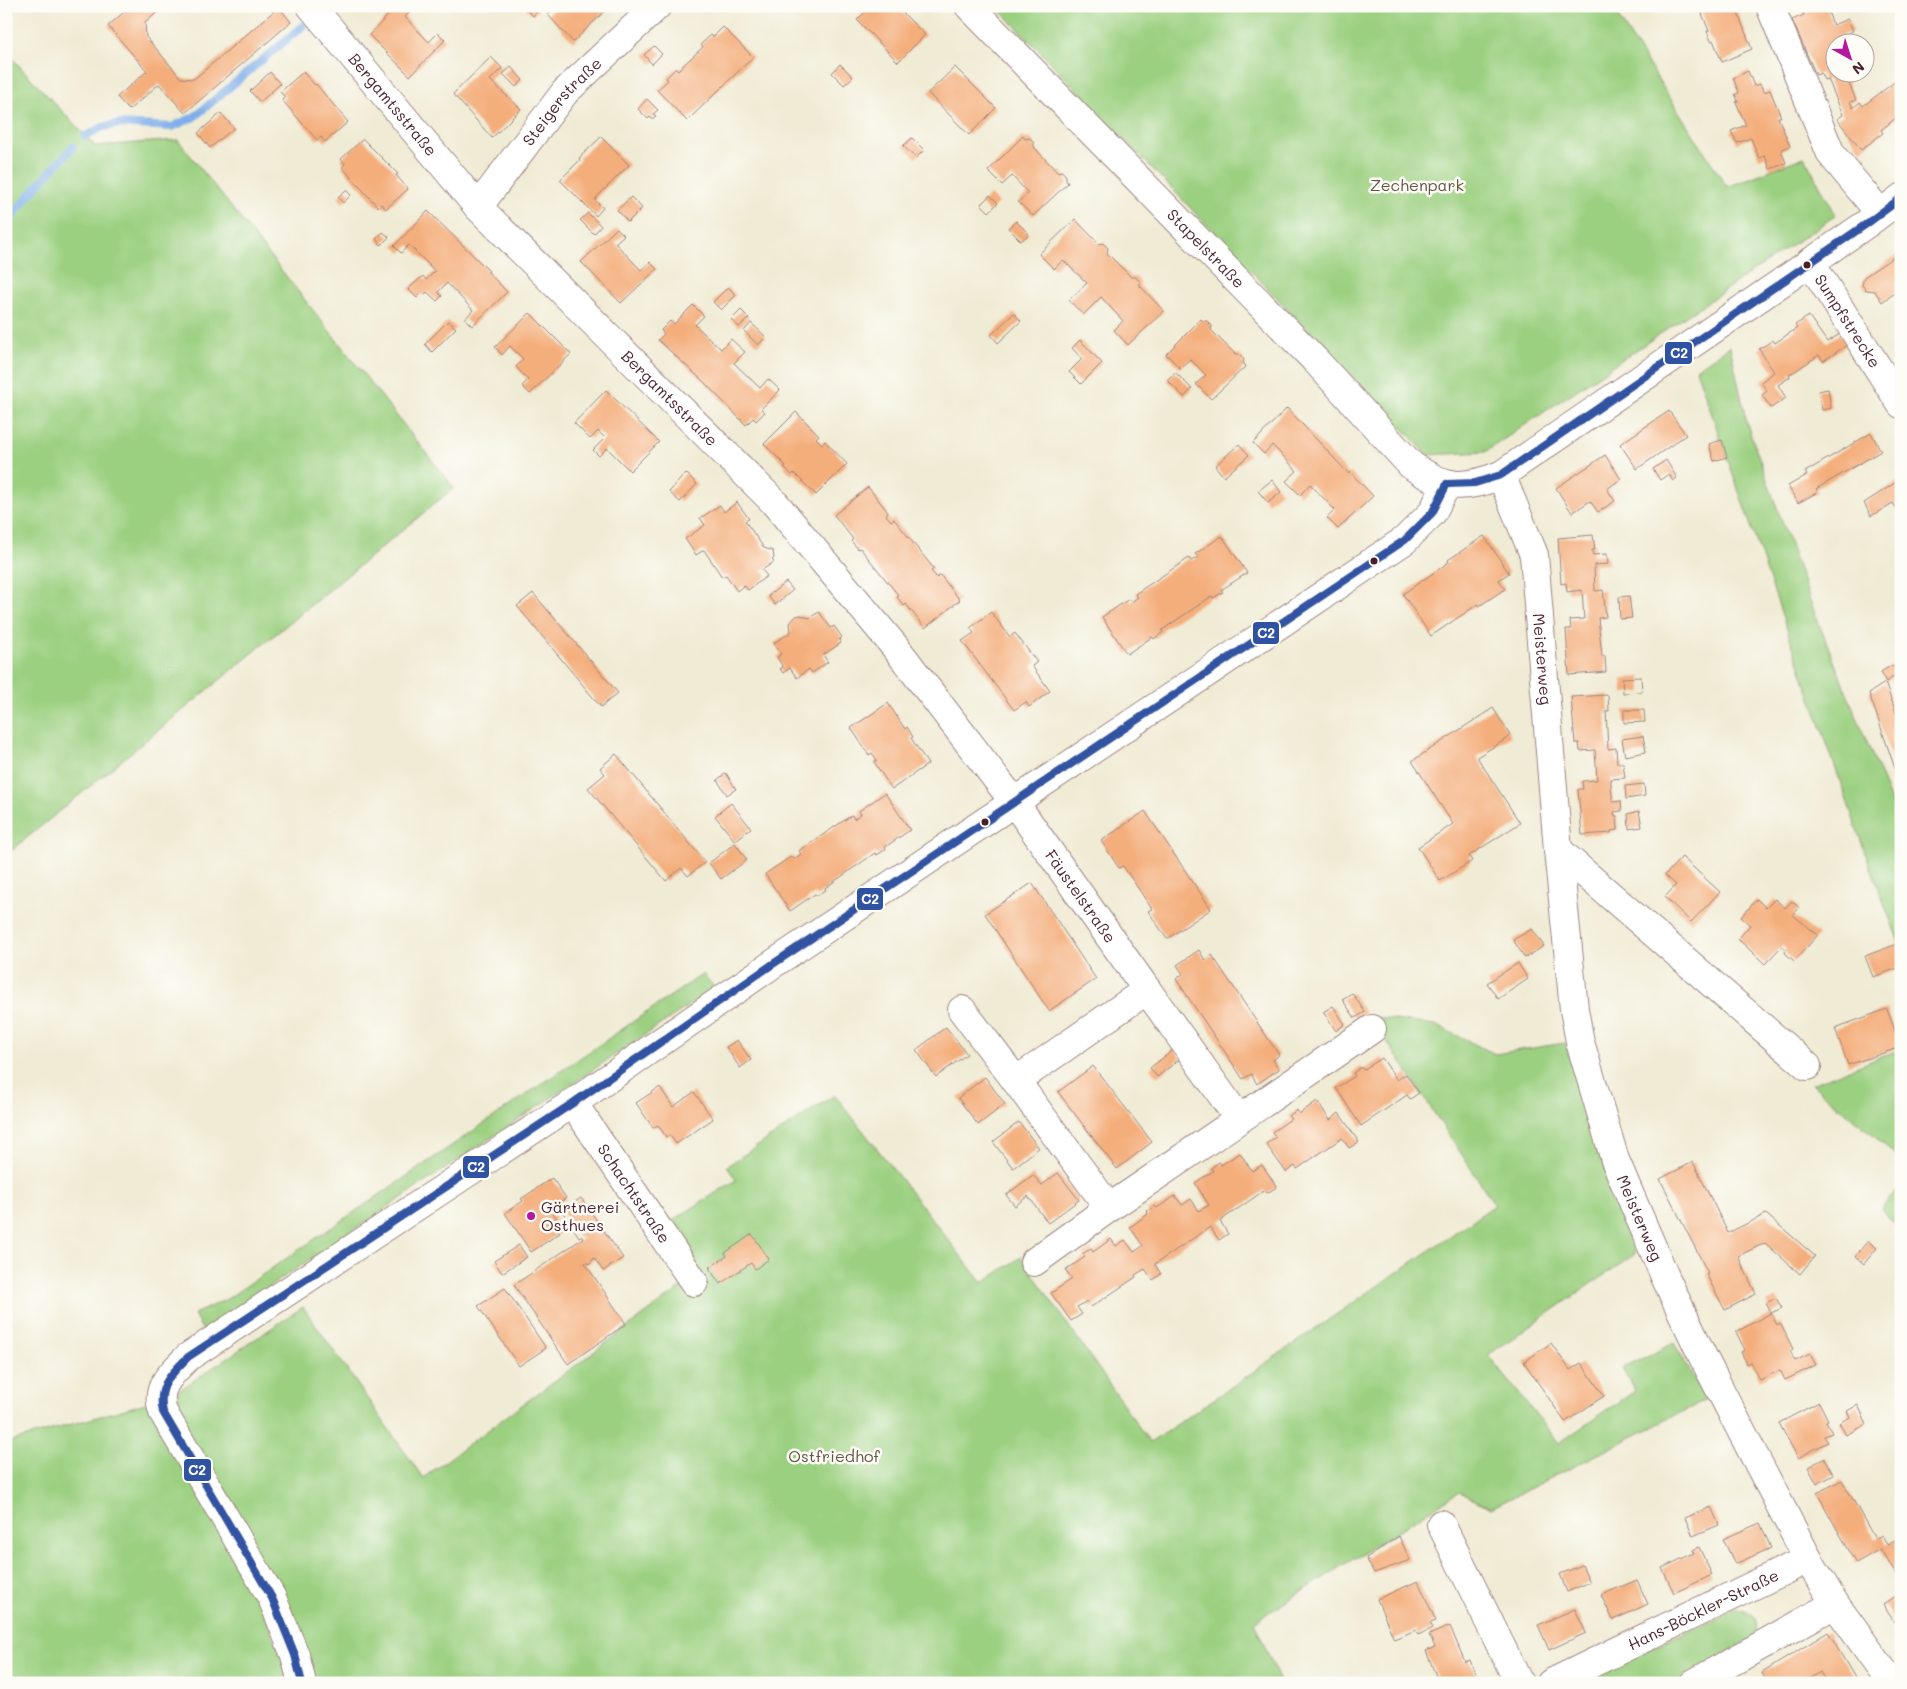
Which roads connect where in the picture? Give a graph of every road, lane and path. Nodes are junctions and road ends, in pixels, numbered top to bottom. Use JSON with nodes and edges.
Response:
{"nodes":[{"id":1,"x":311,"y":6,"type":"edge"},
{"id":2,"x":657,"y":6,"type":"edge"},
{"id":3,"x":969,"y":6,"type":"edge"},
{"id":4,"x":1770,"y":6,"type":"edge"},
{"id":5,"x":1890,"y":205,"type":"edge"},
{"id":6,"x":478,"y":207,"type":"junction"},
{"id":7,"x":1810,"y":262,"type":"junction"},
{"id":8,"x":1901,"y":404,"type":"edge"},
{"id":9,"x":1501,"y":475,"type":"junction"},
{"id":10,"x":1447,"y":484,"type":"junction"},
{"id":11,"x":1015,"y":802,"type":"junction"},
{"id":12,"x":1558,"y":850,"type":"junction"},
{"id":13,"x":1147,"y":990,"type":"junction"},
{"id":14,"x":962,"y":1010,"type":"dead end"},
{"id":15,"x":1372,"y":1028,"type":"dead end"},
{"id":16,"x":1808,"y":1066,"type":"dead end"},
{"id":17,"x":1016,"y":1081,"type":"junction"},
{"id":18,"x":573,"y":1103,"type":"junction"},
{"id":19,"x":1239,"y":1118,"type":"junction"},
{"id":20,"x":1109,"y":1208,"type":"junction"},
{"id":21,"x":1034,"y":1262,"type":"dead end"},
{"id":22,"x":694,"y":1282,"type":"dead end"},
{"id":23,"x":1441,"y":1524,"type":"dead end"},
{"id":24,"x":1808,"y":1559,"type":"junction"},
{"id":25,"x":1835,"y":1604,"type":"junction"},
{"id":26,"x":302,"y":1683,"type":"edge"},
{"id":27,"x":1519,"y":1683,"type":"edge"},
{"id":28,"x":1551,"y":1683,"type":"edge"},
{"id":29,"x":1694,"y":1683,"type":"edge"},
{"id":30,"x":1892,"y":1683,"type":"edge"}],
"edges":[{"from":1,"to":6,"type":"street","name":"Bergamtsstraße"},
{"from":2,"to":6,"type":"street","name":"Steigerstraße"},
{"from":3,"to":10,"type":"street","name":"Stapelstraße"},
{"from":4,"to":5,"type":"street"},
{"from":5,"to":7,"type":"street"},
{"from":6,"to":11,"type":"street","name":"Bergamtsstraße"},
{"from":7,"to":8,"type":"street","name":"Sumpfstrecke"},
{"from":7,"to":9,"type":"street"},
{"from":9,"to":10,"type":"street"},
{"from":9,"to":12,"type":"street","name":"Meisterweg"},
{"from":10,"to":11,"type":"street"},
{"from":11,"to":13,"type":"street","name":"Fäustelstraße"},
{"from":11,"to":18,"type":"street"},
{"from":12,"to":16,"type":"street"},
{"from":12,"to":24,"type":"street","name":"Meisterweg"},
{"from":13,"to":17,"type":"street"},
{"from":13,"to":19,"type":"street","name":"Fäustelstraße"},
{"from":14,"to":17,"type":"street"},
{"from":15,"to":19,"type":"street"},
{"from":17,"to":20,"type":"street"},
{"from":18,"to":22,"type":"street","name":"Schachtstraße"},
{"from":18,"to":26,"type":"street"},
{"from":19,"to":20,"type":"street"},
{"from":20,"to":21,"type":"street"},
{"from":23,"to":27,"type":"street"},
{"from":24,"to":25,"type":"street"},
{"from":24,"to":28,"type":"street","name":"Hans-Böckler-Straße"},
{"from":25,"to":29,"type":"street"},
{"from":25,"to":30,"type":"street"}]}
